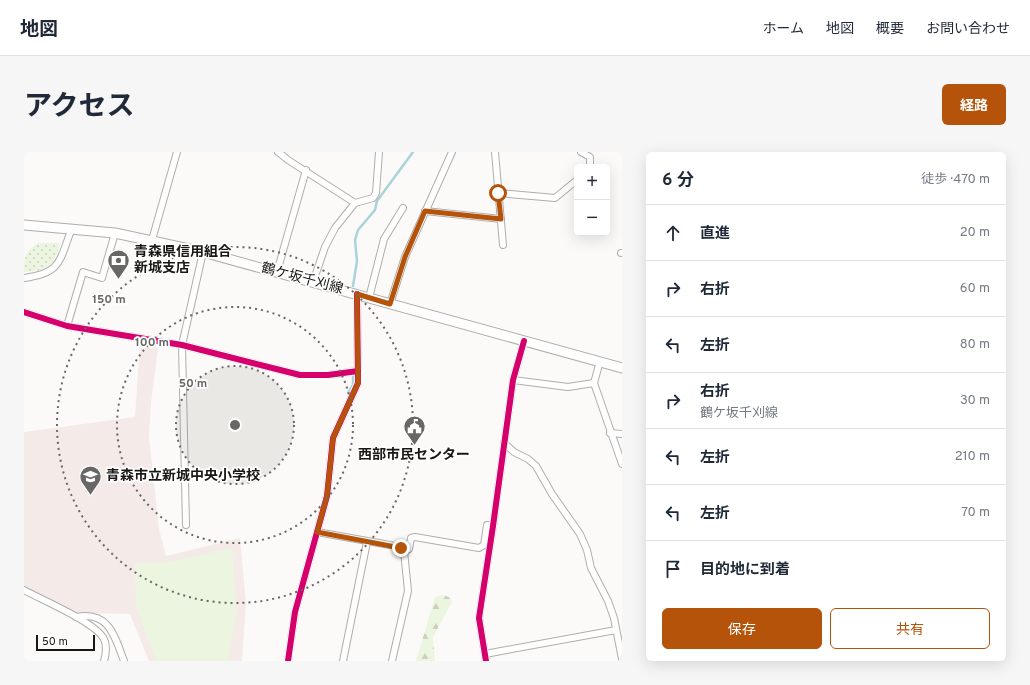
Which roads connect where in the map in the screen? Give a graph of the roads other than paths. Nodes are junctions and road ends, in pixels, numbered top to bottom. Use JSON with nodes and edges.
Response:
{"nodes":[{"id":1,"x":177,"y":152,"type":"edge"},
{"id":2,"x":278,"y":152,"type":"edge"},
{"id":3,"x":379,"y":152,"type":"edge"},
{"id":4,"x":452,"y":152,"type":"edge"},
{"id":5,"x":495,"y":152,"type":"edge"},
{"id":6,"x":581,"y":152,"type":"edge"},
{"id":7,"x":590,"y":164,"type":"edge"},
{"id":8,"x":306,"y":170,"type":"junction"},
{"id":9,"x":574,"y":183,"type":"edge"},
{"id":10,"x":498,"y":193,"type":"junction"},
{"id":11,"x":355,"y":203,"type":"junction"},
{"id":12,"x":403,"y":208,"type":"dead end"},
{"id":13,"x":425,"y":211,"type":"junction"},
{"id":14,"x":501,"y":219,"type":"junction"},
{"id":15,"x":25,"y":225,"type":"edge"},
{"id":16,"x":72,"y":228,"type":"junction"},
{"id":17,"x":114,"y":233,"type":"junction"},
{"id":18,"x":152,"y":240,"type":"junction"},
{"id":19,"x":503,"y":245,"type":"dead end"},
{"id":20,"x":203,"y":252,"type":"junction"},
{"id":21,"x":277,"y":272,"type":"junction"},
{"id":22,"x":24,"y":278,"type":"edge"},
{"id":23,"x":313,"y":282,"type":"junction"},
{"id":24,"x":357,"y":294,"type":"junction"},
{"id":25,"x":369,"y":298,"type":"junction"},
{"id":26,"x":390,"y":304,"type":"junction"},
{"id":27,"x":24,"y":312,"type":"edge"},
{"id":28,"x":67,"y":326,"type":"junction"},
{"id":29,"x":524,"y":341,"type":"junction"},
{"id":30,"x":182,"y":345,"type":"junction"},
{"id":31,"x":600,"y":362,"type":"junction"},
{"id":32,"x":622,"y":368,"type":"edge"},
{"id":33,"x":358,"y":371,"type":"junction"},
{"id":34,"x":513,"y":380,"type":"junction"},
{"id":35,"x":594,"y":383,"type":"junction"},
{"id":36,"x":610,"y":433,"type":"junction"},
{"id":37,"x":622,"y":434,"type":"edge"},
{"id":38,"x":504,"y":443,"type":"junction"},
{"id":39,"x":622,"y":464,"type":"edge"},
{"id":40,"x":186,"y":525,"type":"dead end"},
{"id":41,"x":493,"y":526,"type":"junction"},
{"id":42,"x":317,"y":532,"type":"junction"},
{"id":43,"x":367,"y":542,"type":"junction"},
{"id":44,"x":404,"y":551,"type":"junction"},
{"id":45,"x":24,"y":590,"type":"edge"},
{"id":46,"x":76,"y":617,"type":"junction"},
{"id":47,"x":616,"y":630,"type":"junction"},
{"id":48,"x":485,"y":654,"type":"junction"},
{"id":49,"x":622,"y":659,"type":"edge"},
{"id":50,"x":104,"y":661,"type":"edge"},
{"id":51,"x":124,"y":661,"type":"edge"},
{"id":52,"x":288,"y":661,"type":"edge"},
{"id":53,"x":343,"y":661,"type":"edge"},
{"id":54,"x":392,"y":661,"type":"edge"},
{"id":55,"x":486,"y":661,"type":"edge"}],
"edges":[{"from":1,"to":18,"type":"street"},
{"from":2,"to":8,"type":"street"},
{"from":3,"to":11,"type":"street"},
{"from":4,"to":13,"type":"street"},
{"from":5,"to":10,"type":"street"},
{"from":6,"to":7,"type":"street"},
{"from":8,"to":11,"type":"street"},
{"from":8,"to":21,"type":"street"},
{"from":9,"to":10,"type":"street"},
{"from":10,"to":14,"type":"street"},
{"from":11,"to":23,"type":"street"},
{"from":12,"to":25,"type":"street"},
{"from":13,"to":14,"type":"street"},
{"from":13,"to":26,"type":"street"},
{"from":14,"to":19,"type":"street"},
{"from":15,"to":16,"type":"main road","name":"鶴ケ坂千刈線"},
{"from":16,"to":17,"type":"main road","name":"鶴ケ坂千刈線"},
{"from":16,"to":22,"type":"street"},
{"from":17,"to":18,"type":"main road","name":"鶴ケ坂千刈線"},
{"from":17,"to":28,"type":"street"},
{"from":18,"to":20,"type":"main road","name":"鶴ケ坂千刈線"},
{"from":20,"to":21,"type":"main road","name":"鶴ケ坂千刈線"},
{"from":20,"to":30,"type":"street"},
{"from":21,"to":23,"type":"main road","name":"鶴ケ坂千刈線"},
{"from":23,"to":24,"type":"main road","name":"鶴ケ坂千刈線"},
{"from":24,"to":25,"type":"main road","name":"鶴ケ坂千刈線"},
{"from":24,"to":33,"type":"street"},
{"from":25,"to":26,"type":"main road","name":"鶴ケ坂千刈線"},
{"from":26,"to":29,"type":"main road","name":"鶴ケ坂千刈線"},
{"from":27,"to":28,"type":"street"},
{"from":28,"to":30,"type":"street"},
{"from":29,"to":31,"type":"main road","name":"鶴ケ坂千刈線"},
{"from":29,"to":34,"type":"street"},
{"from":30,"to":33,"type":"street"},
{"from":30,"to":40,"type":"street"},
{"from":31,"to":32,"type":"main road","name":"鶴ケ坂千刈線"},
{"from":31,"to":35,"type":"street"},
{"from":33,"to":42,"type":"street"},
{"from":34,"to":35,"type":"street"},
{"from":34,"to":38,"type":"street"},
{"from":35,"to":36,"type":"street"},
{"from":36,"to":37,"type":"street"},
{"from":36,"to":39,"type":"street"},
{"from":38,"to":41,"type":"street"},
{"from":38,"to":47,"type":"street"},
{"from":41,"to":44,"type":"street"},
{"from":41,"to":48,"type":"street"},
{"from":42,"to":43,"type":"street"},
{"from":42,"to":52,"type":"street"},
{"from":43,"to":44,"type":"street"},
{"from":43,"to":53,"type":"street"},
{"from":44,"to":54,"type":"street"},
{"from":45,"to":46,"type":"street"},
{"from":46,"to":50,"type":"street"},
{"from":46,"to":51,"type":"street"},
{"from":47,"to":48,"type":"street"},
{"from":47,"to":49,"type":"street"},
{"from":48,"to":55,"type":"street"}]}
